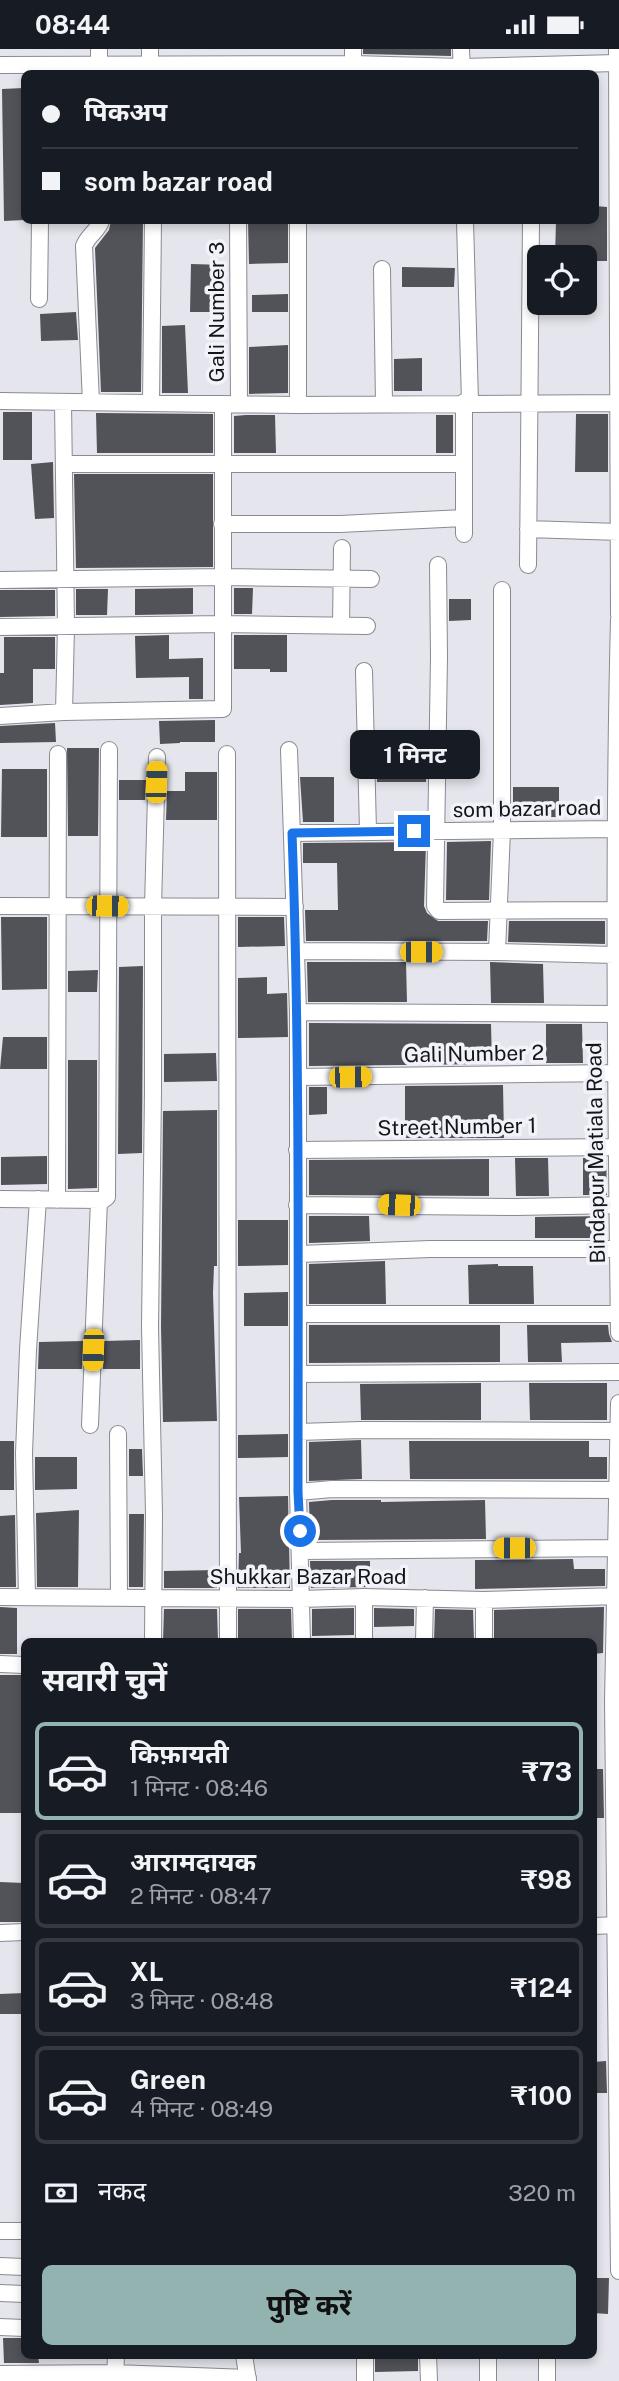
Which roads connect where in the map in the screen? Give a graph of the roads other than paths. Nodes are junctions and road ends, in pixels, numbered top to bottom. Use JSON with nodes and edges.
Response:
{"nodes":[{"id":1,"x":461,"y":49,"type":"edge"},
{"id":2,"x":577,"y":56,"type":"edge"},
{"id":3,"x":617,"y":56,"type":"edge"},
{"id":4,"x":212,"y":57,"type":"edge"},
{"id":5,"x":99,"y":62,"type":"edge"},
{"id":6,"x":150,"y":62,"type":"edge"},
{"id":7,"x":299,"y":62,"type":"edge"},
{"id":8,"x":353,"y":62,"type":"edge"},
{"id":9,"x":40,"y":63,"type":"edge"},
{"id":10,"x":526,"y":63,"type":"edge"},
{"id":11,"x":0,"y":65,"type":"edge"},
{"id":12,"x":238,"y":69,"type":"edge"},
{"id":13,"x":462,"y":70,"type":"edge"},
{"id":14,"x":40,"y":224,"type":"edge"},
{"id":15,"x":100,"y":224,"type":"edge"},
{"id":16,"x":152,"y":224,"type":"edge"},
{"id":17,"x":238,"y":224,"type":"edge"},
{"id":18,"x":299,"y":224,"type":"edge"},
{"id":19,"x":465,"y":224,"type":"edge"},
{"id":20,"x":531,"y":224,"type":"edge"},
{"id":21,"x":382,"y":269,"type":"dead end"},
{"id":22,"x":39,"y":299,"type":"dead end"},
{"id":23,"x":0,"y":401,"type":"edge"},
{"id":24,"x":64,"y":402,"type":"junction"},
{"id":25,"x":91,"y":402,"type":"junction"},
{"id":26,"x":467,"y":402,"type":"junction"},
{"id":27,"x":531,"y":402,"type":"junction"},
{"id":28,"x":151,"y":403,"type":"junction"},
{"id":29,"x":618,"y":403,"type":"edge"},
{"id":30,"x":231,"y":404,"type":"junction"},
{"id":31,"x":298,"y":404,"type":"junction"},
{"id":32,"x":384,"y":404,"type":"junction"},
{"id":33,"x":619,"y":412,"type":"edge"},
{"id":34,"x":64,"y":464,"type":"junction"},
{"id":35,"x":464,"y":464,"type":"junction"},
{"id":36,"x":223,"y":465,"type":"junction"},
{"id":37,"x":222,"y":524,"type":"junction"},
{"id":38,"x":528,"y":530,"type":"junction"},
{"id":39,"x":619,"y":532,"type":"edge"},
{"id":40,"x":342,"y":548,"type":"dead end"},
{"id":41,"x":438,"y":565,"type":"dead end"},
{"id":42,"x":528,"y":565,"type":"dead end"},
{"id":43,"x":223,"y":577,"type":"junction"},
{"id":44,"x":619,"y":578,"type":"edge"},
{"id":45,"x":65,"y":579,"type":"junction"},
{"id":46,"x":341,"y":579,"type":"junction"},
{"id":47,"x":371,"y":579,"type":"dead end"},
{"id":48,"x":0,"y":580,"type":"edge"},
{"id":49,"x":502,"y":590,"type":"dead end"},
{"id":50,"x":619,"y":617,"type":"edge"},
{"id":51,"x":223,"y":624,"type":"junction"},
{"id":52,"x":341,"y":626,"type":"junction"},
{"id":53,"x":367,"y":626,"type":"dead end"},
{"id":54,"x":0,"y":627,"type":"edge"},
{"id":55,"x":66,"y":627,"type":"junction"},
{"id":56,"x":364,"y":671,"type":"dead end"},
{"id":57,"x":64,"y":712,"type":"junction"},
{"id":58,"x":0,"y":716,"type":"edge"},
{"id":59,"x":618,"y":740,"type":"edge"},
{"id":60,"x":109,"y":750,"type":"dead end"},
{"id":61,"x":289,"y":750,"type":"dead end"},
{"id":62,"x":58,"y":754,"type":"dead end"},
{"id":63,"x":227,"y":754,"type":"dead end"},
{"id":64,"x":157,"y":757,"type":"dead end"},
{"id":65,"x":617,"y":783,"type":"edge"},
{"id":66,"x":502,"y":830,"type":"junction"},
{"id":67,"x":368,"y":831,"type":"junction"},
{"id":68,"x":436,"y":831,"type":"junction"},
{"id":69,"x":292,"y":833,"type":"junction"},
{"id":70,"x":616,"y":835,"type":"edge"},
{"id":71,"x":617,"y":885,"type":"edge"},
{"id":72,"x":0,"y":905,"type":"edge"},
{"id":73,"x":59,"y":906,"type":"junction"},
{"id":74,"x":107,"y":906,"type":"junction"},
{"id":75,"x":153,"y":907,"type":"junction"},
{"id":76,"x":226,"y":907,"type":"junction"},
{"id":77,"x":295,"y":907,"type":"junction"},
{"id":78,"x":500,"y":911,"type":"junction"},
{"id":79,"x":616,"y":917,"type":"edge"},
{"id":80,"x":297,"y":951,"type":"junction"},
{"id":81,"x":497,"y":951,"type":"junction"},
{"id":82,"x":615,"y":955,"type":"junction"},
{"id":83,"x":617,"y":973,"type":"edge"},
{"id":84,"x":298,"y":1012,"type":"junction"},
{"id":85,"x":615,"y":1014,"type":"junction"},
{"id":86,"x":617,"y":1038,"type":"edge"},
{"id":87,"x":612,"y":1073,"type":"junction"},
{"id":88,"x":298,"y":1077,"type":"junction"},
{"id":89,"x":617,"y":1093,"type":"edge"},
{"id":90,"x":618,"y":1146,"type":"edge"},
{"id":91,"x":297,"y":1150,"type":"junction"},
{"id":92,"x":0,"y":1199,"type":"edge"},
{"id":93,"x":38,"y":1199,"type":"junction"},
{"id":94,"x":57,"y":1199,"type":"junction"},
{"id":95,"x":99,"y":1200,"type":"junction"},
{"id":96,"x":297,"y":1205,"type":"junction"},
{"id":97,"x":618,"y":1205,"type":"edge"},
{"id":98,"x":618,"y":1249,"type":"edge"},
{"id":99,"x":299,"y":1254,"type":"junction"},
{"id":100,"x":298,"y":1314,"type":"junction"},
{"id":101,"x":619,"y":1314,"type":"edge"},
{"id":102,"x":619,"y":1333,"type":"edge"},
{"id":103,"x":619,"y":1372,"type":"edge"},
{"id":104,"x":298,"y":1374,"type":"junction"},
{"id":105,"x":619,"y":1403,"type":"edge"},
{"id":106,"x":90,"y":1425,"type":"dead end"},
{"id":107,"x":619,"y":1431,"type":"edge"},
{"id":108,"x":298,"y":1432,"type":"junction"},
{"id":109,"x":118,"y":1434,"type":"dead end"},
{"id":110,"x":618,"y":1490,"type":"edge"},
{"id":111,"x":298,"y":1492,"type":"junction"},
{"id":112,"x":618,"y":1548,"type":"edge"},
{"id":113,"x":301,"y":1551,"type":"junction"},
{"id":114,"x":617,"y":1596,"type":"edge"},
{"id":115,"x":0,"y":1597,"type":"edge"},
{"id":116,"x":27,"y":1597,"type":"junction"},
{"id":117,"x":119,"y":1597,"type":"junction"},
{"id":118,"x":154,"y":1597,"type":"junction"},
{"id":119,"x":364,"y":1597,"type":"junction"},
{"id":120,"x":228,"y":1598,"type":"junction"},
{"id":121,"x":425,"y":1598,"type":"junction"},
{"id":122,"x":301,"y":1599,"type":"junction"},
{"id":123,"x":484,"y":1600,"type":"junction"},
{"id":124,"x":153,"y":1638,"type":"edge"},
{"id":125,"x":228,"y":1638,"type":"edge"},
{"id":126,"x":302,"y":1638,"type":"edge"},
{"id":127,"x":364,"y":1638,"type":"edge"},
{"id":128,"x":424,"y":1638,"type":"edge"},
{"id":129,"x":484,"y":1638,"type":"edge"},
{"id":130,"x":617,"y":1649,"type":"edge"},
{"id":131,"x":0,"y":1664,"type":"edge"},
{"id":132,"x":21,"y":1665,"type":"edge"},
{"id":133,"x":616,"y":1705,"type":"edge"},
{"id":134,"x":616,"y":1761,"type":"edge"},
{"id":135,"x":617,"y":1871,"type":"edge"},
{"id":136,"x":618,"y":1925,"type":"edge"},
{"id":137,"x":597,"y":1926,"type":"edge"},
{"id":138,"x":21,"y":1932,"type":"edge"},
{"id":139,"x":0,"y":1933,"type":"edge"},
{"id":140,"x":619,"y":2183,"type":"edge"},
{"id":141,"x":0,"y":2231,"type":"edge"},
{"id":142,"x":21,"y":2231,"type":"edge"},
{"id":143,"x":0,"y":2266,"type":"edge"},
{"id":144,"x":21,"y":2267,"type":"edge"},
{"id":145,"x":619,"y":2271,"type":"edge"},
{"id":146,"x":0,"y":2293,"type":"edge"},
{"id":147,"x":21,"y":2294,"type":"edge"},
{"id":148,"x":0,"y":2327,"type":"edge"},
{"id":149,"x":21,"y":2328,"type":"edge"},
{"id":150,"x":116,"y":2359,"type":"edge"},
{"id":151,"x":245,"y":2359,"type":"edge"},
{"id":152,"x":365,"y":2359,"type":"edge"},
{"id":153,"x":428,"y":2359,"type":"edge"},
{"id":154,"x":488,"y":2359,"type":"edge"},
{"id":155,"x":547,"y":2359,"type":"edge"},
{"id":156,"x":0,"y":2374,"type":"edge"},
{"id":157,"x":115,"y":2377,"type":"edge"},
{"id":158,"x":248,"y":2380,"type":"edge"},
{"id":159,"x":365,"y":2381,"type":"edge"},
{"id":160,"x":429,"y":2381,"type":"edge"},
{"id":161,"x":488,"y":2381,"type":"edge"},
{"id":162,"x":547,"y":2381,"type":"edge"}],
"edges":[{"from":1,"to":13,"type":"street"},
{"from":2,"to":3,"type":"street"},
{"from":2,"to":10,"type":"street"},
{"from":3,"to":29,"type":"street"},
{"from":4,"to":6,"type":"street"},
{"from":4,"to":12,"type":"street"},
{"from":5,"to":6,"type":"street"},
{"from":5,"to":9,"type":"street"},
{"from":7,"to":8,"type":"street"},
{"from":7,"to":12,"type":"street"},
{"from":8,"to":13,"type":"street"},
{"from":9,"to":11,"type":"street"},
{"from":10,"to":13,"type":"street"},
{"from":14,"to":22,"type":"street"},
{"from":15,"to":25,"type":"street"},
{"from":16,"to":28,"type":"street"},
{"from":17,"to":30,"type":"street","name":"Gali Number 3"},
{"from":18,"to":31,"type":"street"},
{"from":19,"to":26,"type":"street"},
{"from":20,"to":27,"type":"street"},
{"from":21,"to":32,"type":"street"},
{"from":23,"to":24,"type":"street"},
{"from":24,"to":25,"type":"street"},
{"from":24,"to":34,"type":"street"},
{"from":25,"to":28,"type":"street"},
{"from":26,"to":27,"type":"street"},
{"from":26,"to":32,"type":"street"},
{"from":26,"to":35,"type":"street"},
{"from":27,"to":29,"type":"street"},
{"from":27,"to":38,"type":"street"},
{"from":28,"to":30,"type":"street"},
{"from":29,"to":33,"type":"street"},
{"from":30,"to":31,"type":"street"},
{"from":30,"to":36,"type":"street","name":"Gali Number 3"},
{"from":31,"to":32,"type":"street"},
{"from":33,"to":39,"type":"street"},
{"from":34,"to":36,"type":"street"},
{"from":34,"to":45,"type":"street"},
{"from":35,"to":36,"type":"street"},
{"from":35,"to":37,"type":"street"},
{"from":36,"to":37,"type":"street","name":"Gali Number 3"},
{"from":37,"to":43,"type":"street","name":"Gali Number 3"},
{"from":38,"to":39,"type":"street"},
{"from":38,"to":42,"type":"street"},
{"from":39,"to":44,"type":"street"},
{"from":40,"to":46,"type":"street"},
{"from":41,"to":68,"type":"street"},
{"from":43,"to":45,"type":"street"},
{"from":43,"to":46,"type":"street"},
{"from":43,"to":51,"type":"street","name":"Gali Number 3"},
{"from":44,"to":50,"type":"street"},
{"from":45,"to":48,"type":"street"},
{"from":45,"to":55,"type":"street"},
{"from":46,"to":47,"type":"street"},
{"from":46,"to":52,"type":"street"},
{"from":49,"to":66,"type":"street"},
{"from":50,"to":59,"type":"street"},
{"from":51,"to":52,"type":"street"},
{"from":51,"to":55,"type":"street"},
{"from":51,"to":57,"type":"street","name":"Gali Number 3"},
{"from":52,"to":53,"type":"street"},
{"from":54,"to":55,"type":"street"},
{"from":55,"to":57,"type":"street"},
{"from":56,"to":67,"type":"street"},
{"from":57,"to":58,"type":"street"},
{"from":59,"to":65,"type":"street"},
{"from":60,"to":74,"type":"street"},
{"from":61,"to":69,"type":"street"},
{"from":62,"to":73,"type":"street"},
{"from":63,"to":76,"type":"street"},
{"from":64,"to":75,"type":"street"},
{"from":65,"to":70,"type":"street"},
{"from":66,"to":68,"type":"street","name":"som bazar road"},
{"from":66,"to":70,"type":"street","name":"som bazar road"},
{"from":66,"to":78,"type":"street"},
{"from":67,"to":68,"type":"street","name":"som bazar road"},
{"from":67,"to":69,"type":"street","name":"som bazar road"},
{"from":68,"to":78,"type":"street"},
{"from":69,"to":77,"type":"street"},
{"from":70,"to":71,"type":"street","name":"som bazar road"},
{"from":71,"to":79,"type":"street","name":"som bazar road"},
{"from":72,"to":73,"type":"street"},
{"from":73,"to":74,"type":"street"},
{"from":73,"to":94,"type":"street"},
{"from":74,"to":75,"type":"street"},
{"from":74,"to":95,"type":"street"},
{"from":75,"to":76,"type":"street"},
{"from":75,"to":118,"type":"street"},
{"from":76,"to":77,"type":"street"},
{"from":76,"to":120,"type":"street"},
{"from":77,"to":80,"type":"street"},
{"from":78,"to":79,"type":"street"},
{"from":78,"to":81,"type":"street"},
{"from":79,"to":82,"type":"street","name":"som bazar road"},
{"from":80,"to":81,"type":"street"},
{"from":80,"to":84,"type":"street"},
{"from":81,"to":82,"type":"street"},
{"from":82,"to":83,"type":"street","name":"som bazar road"},
{"from":83,"to":85,"type":"street","name":"Bindapur Matiala Road"},
{"from":84,"to":85,"type":"street"},
{"from":84,"to":88,"type":"street"},
{"from":85,"to":86,"type":"street","name":"Bindapur Matiala Road"},
{"from":86,"to":87,"type":"street","name":"Bindapur Matiala Road"},
{"from":87,"to":88,"type":"street","name":"Gali Number 2"},
{"from":87,"to":89,"type":"street","name":"Bindapur Matiala Road"},
{"from":88,"to":91,"type":"street"},
{"from":89,"to":90,"type":"street","name":"Bindapur Matiala Road"},
{"from":90,"to":91,"type":"street","name":"Street Number 1"},
{"from":90,"to":97,"type":"street","name":"Bindapur Matiala Road"},
{"from":91,"to":96,"type":"street"},
{"from":92,"to":93,"type":"street"},
{"from":93,"to":94,"type":"street"},
{"from":93,"to":116,"type":"street"},
{"from":94,"to":95,"type":"street"},
{"from":95,"to":106,"type":"street"},
{"from":96,"to":97,"type":"street"},
{"from":96,"to":99,"type":"street"},
{"from":97,"to":98,"type":"street","name":"Bindapur Matiala Road"},
{"from":98,"to":99,"type":"street"},
{"from":98,"to":101,"type":"street","name":"Bindapur Matiala Road"},
{"from":99,"to":100,"type":"street"},
{"from":100,"to":101,"type":"street"},
{"from":100,"to":104,"type":"street"},
{"from":101,"to":102,"type":"street","name":"Bindapur Matiala Road"},
{"from":103,"to":104,"type":"street"},
{"from":104,"to":108,"type":"street"},
{"from":105,"to":107,"type":"street"},
{"from":107,"to":108,"type":"street"},
{"from":107,"to":110,"type":"street"},
{"from":108,"to":111,"type":"street"},
{"from":109,"to":117,"type":"street"},
{"from":110,"to":111,"type":"street"},
{"from":110,"to":112,"type":"street"},
{"from":111,"to":113,"type":"street"},
{"from":112,"to":113,"type":"street"},
{"from":112,"to":114,"type":"street"},
{"from":113,"to":122,"type":"street"},
{"from":114,"to":123,"type":"street","name":"Shukkar Bazar Road"},
{"from":114,"to":130,"type":"street"},
{"from":115,"to":116,"type":"street","name":"Shukkar Bazar Road"},
{"from":116,"to":117,"type":"street","name":"Shukkar Bazar Road"},
{"from":117,"to":118,"type":"street","name":"Shukkar Bazar Road"},
{"from":118,"to":120,"type":"street","name":"Shukkar Bazar Road"},
{"from":118,"to":124,"type":"street"},
{"from":119,"to":121,"type":"street","name":"Shukkar Bazar Road"},
{"from":119,"to":122,"type":"street","name":"Shukkar Bazar Road"},
{"from":119,"to":127,"type":"street"},
{"from":120,"to":122,"type":"street","name":"Shukkar Bazar Road"},
{"from":120,"to":125,"type":"street"},
{"from":121,"to":123,"type":"street","name":"Shukkar Bazar Road"},
{"from":121,"to":128,"type":"street"},
{"from":122,"to":126,"type":"street"},
{"from":123,"to":129,"type":"street"},
{"from":130,"to":133,"type":"street"},
{"from":131,"to":132,"type":"street"},
{"from":133,"to":134,"type":"street"},
{"from":134,"to":135,"type":"street"},
{"from":135,"to":136,"type":"street"},
{"from":136,"to":137,"type":"street"},
{"from":136,"to":140,"type":"street"},
{"from":138,"to":139,"type":"street"},
{"from":140,"to":145,"type":"street"},
{"from":141,"to":142,"type":"street"},
{"from":143,"to":144,"type":"street"},
{"from":146,"to":147,"type":"street"},
{"from":148,"to":149,"type":"street"},
{"from":150,"to":157,"type":"street"},
{"from":151,"to":158,"type":"street"},
{"from":152,"to":159,"type":"street"},
{"from":153,"to":160,"type":"street"},
{"from":154,"to":161,"type":"street"},
{"from":155,"to":162,"type":"street"},
{"from":156,"to":157,"type":"street"},
{"from":157,"to":158,"type":"street"}]}
